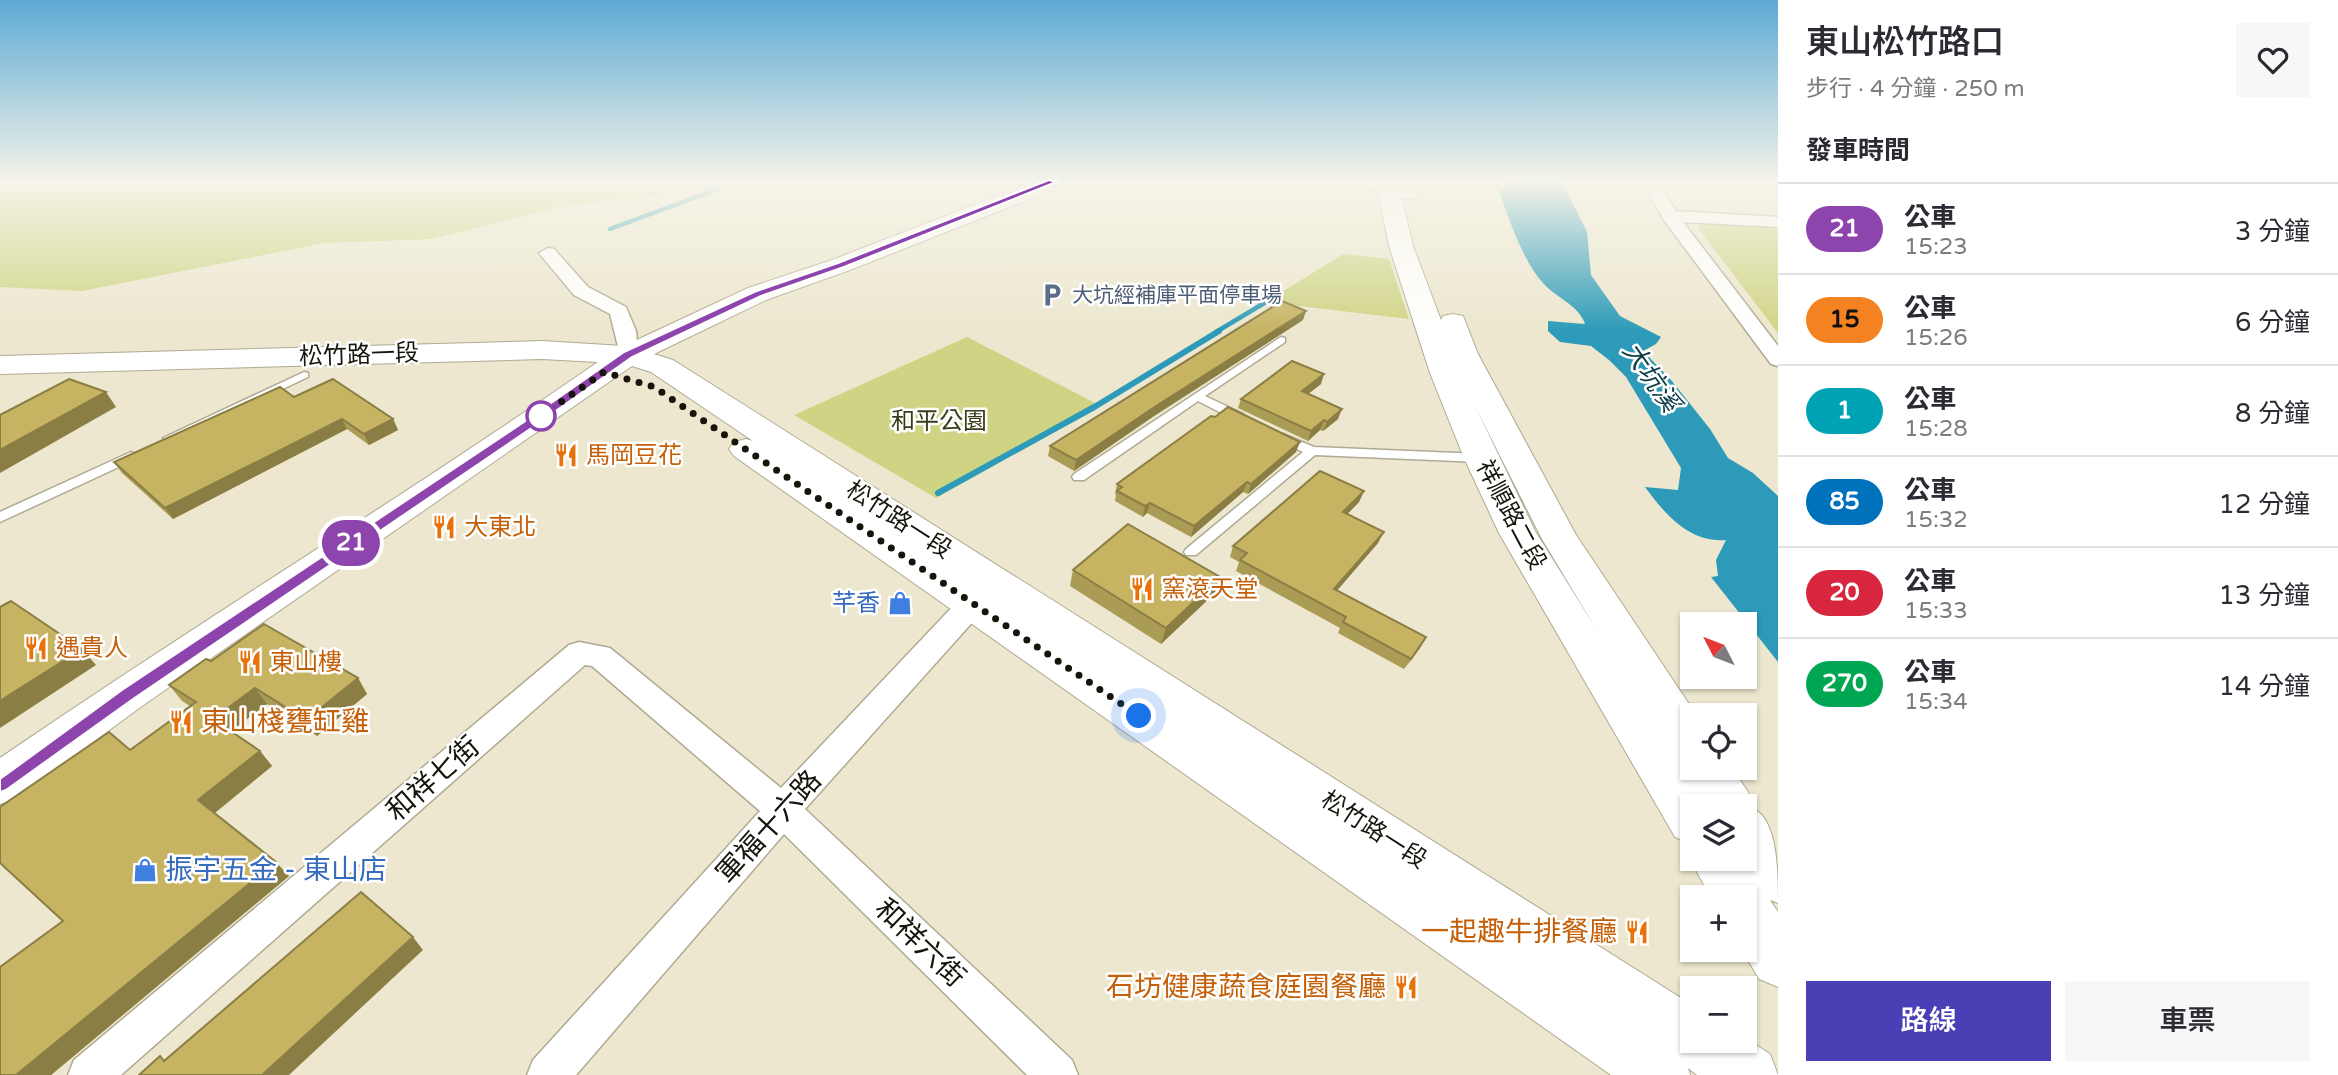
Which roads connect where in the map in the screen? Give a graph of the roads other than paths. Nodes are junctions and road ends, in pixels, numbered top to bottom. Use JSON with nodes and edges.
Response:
{"nodes":[{"id":1,"x":924,"y":232,"type":"edge"},
{"id":2,"x":1401,"y":232,"type":"edge"},
{"id":3,"x":1416,"y":232,"type":"edge"},
{"id":4,"x":1682,"y":232,"type":"edge"},
{"id":5,"x":548,"y":253,"type":"dead end"},
{"id":6,"x":1281,"y":340,"type":"edge"},
{"id":7,"x":1778,"y":360,"type":"edge"},
{"id":8,"x":616,"y":363,"type":"junction"},
{"id":9,"x":0,"y":365,"type":"edge"},
{"id":10,"x":304,"y":375,"type":"junction"},
{"id":11,"x":0,"y":383,"type":"edge"},
{"id":12,"x":1196,"y":396,"type":"junction"},
{"id":13,"x":1312,"y":451,"type":"junction"},
{"id":14,"x":1481,"y":458,"type":"junction"},
{"id":15,"x":1079,"y":477,"type":"dead end"},
{"id":16,"x":0,"y":517,"type":"edge"},
{"id":17,"x":1191,"y":552,"type":"dead end"},
{"id":18,"x":983,"y":592,"type":"junction"},
{"id":19,"x":1680,"y":728,"type":"edge"},
{"id":20,"x":0,"y":784,"type":"edge"},
{"id":21,"x":1680,"y":802,"type":"edge"},
{"id":22,"x":783,"y":810,"type":"junction"},
{"id":23,"x":1757,"y":846,"type":"edge"},
{"id":24,"x":1778,"y":879,"type":"edge"},
{"id":25,"x":1757,"y":926,"type":"edge"},
{"id":26,"x":1778,"y":960,"type":"edge"},
{"id":27,"x":1680,"y":1030,"type":"edge"},
{"id":28,"x":1715,"y":1053,"type":"edge"},
{"id":29,"x":89,"y":1075,"type":"edge"},
{"id":30,"x":548,"y":1075,"type":"edge"},
{"id":31,"x":1057,"y":1075,"type":"edge"},
{"id":32,"x":1661,"y":1075,"type":"edge"},
{"id":33,"x":1749,"y":1075,"type":"edge"}],
"edges":[{"from":1,"to":8,"type":"street"},
{"from":2,"to":14,"type":"street","name":"祥順路二段"},
{"from":3,"to":19,"type":"street","name":"祥順路二段"},
{"from":4,"to":7,"type":"street"},
{"from":5,"to":8,"type":"street"},
{"from":6,"to":12,"type":"lane"},
{"from":8,"to":9,"type":"street","name":"松竹路一段"},
{"from":8,"to":10,"type":"street","name":"松竹路一段"},
{"from":8,"to":18,"type":"street","name":"松竹路一段"},
{"from":8,"to":20,"type":"street"},
{"from":10,"to":11,"type":"street","name":"松竹路一段"},
{"from":10,"to":16,"type":"lane"},
{"from":12,"to":13,"type":"lane"},
{"from":12,"to":15,"type":"lane"},
{"from":13,"to":14,"type":"lane"},
{"from":13,"to":17,"type":"lane"},
{"from":14,"to":21,"type":"street","name":"祥順路二段"},
{"from":18,"to":22,"type":"street","name":"軍福十六路"},
{"from":18,"to":27,"type":"street","name":"松竹路一段"},
{"from":18,"to":32,"type":"street","name":"松竹路一段"},
{"from":22,"to":29,"type":"street","name":"和祥七街"},
{"from":22,"to":30,"type":"street","name":"軍福十六路"},
{"from":22,"to":31,"type":"street","name":"和祥六街"},
{"from":23,"to":24,"type":"street"},
{"from":25,"to":26,"type":"street"},
{"from":28,"to":33,"type":"street"}]}
